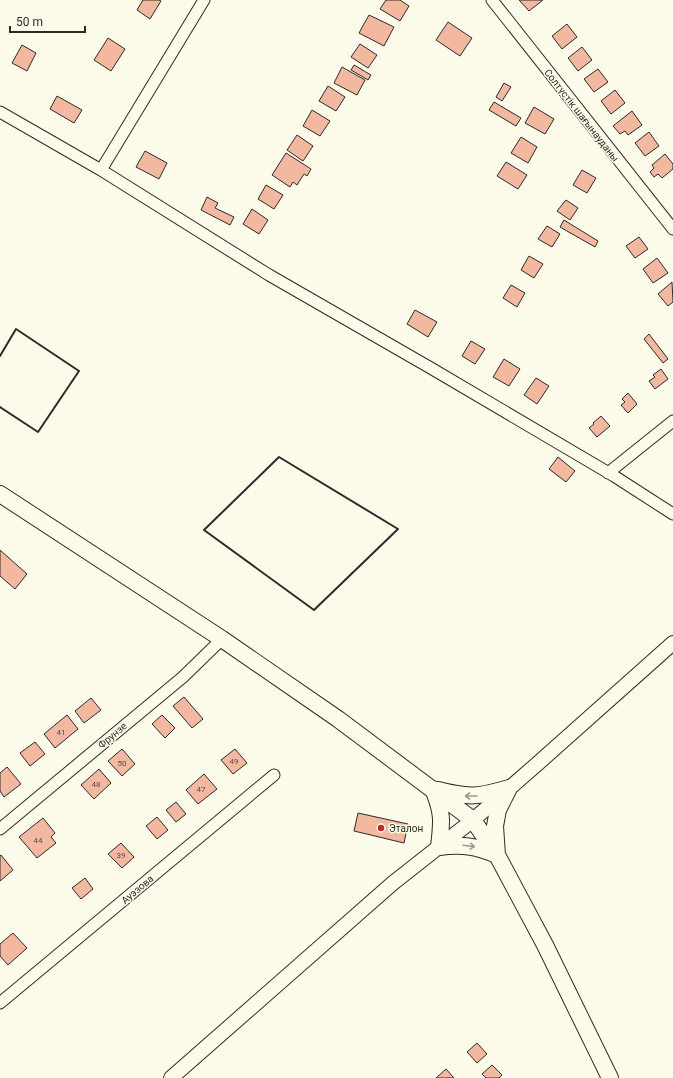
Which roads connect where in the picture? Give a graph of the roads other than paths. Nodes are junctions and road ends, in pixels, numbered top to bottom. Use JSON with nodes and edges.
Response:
{"nodes":[{"id":1,"x":204,"y":0,"type":"edge"},
{"id":2,"x":492,"y":0,"type":"edge"},
{"id":3,"x":0,"y":112,"type":"edge"},
{"id":4,"x":101,"y":170,"type":"junction"},
{"id":5,"x":673,"y":229,"type":"edge"},
{"id":6,"x":673,"y":420,"type":"edge"},
{"id":7,"x":608,"y":473,"type":"junction"},
{"id":8,"x":0,"y":494,"type":"edge"},
{"id":9,"x":673,"y":514,"type":"edge"},
{"id":10,"x":222,"y":640,"type":"junction"},
{"id":11,"x":673,"y":643,"type":"edge"},
{"id":12,"x":274,"y":775,"type":"dead end"},
{"id":13,"x":509,"y":788,"type":"junction"},
{"id":14,"x":432,"y":789,"type":"junction"},
{"id":15,"x":473,"y":820,"type":"junction"},
{"id":16,"x":0,"y":829,"type":"edge"},
{"id":17,"x":439,"y":846,"type":"junction"},
{"id":18,"x":497,"y":855,"type":"junction"},
{"id":19,"x":0,"y":1003,"type":"edge"},
{"id":20,"x":171,"y":1078,"type":"edge"},
{"id":21,"x":610,"y":1078,"type":"edge"}],
"edges":[{"from":1,"to":4,"type":"street"},
{"from":2,"to":5,"type":"street","name":"Солтүстік шағынауданы"},
{"from":3,"to":4,"type":"street"},
{"from":4,"to":7,"type":"street"},
{"from":6,"to":7,"type":"street"},
{"from":7,"to":9,"type":"street"},
{"from":8,"to":10,"type":"highway"},
{"from":10,"to":14,"type":"highway"},
{"from":10,"to":16,"type":"street","name":"Фрунзе"},
{"from":11,"to":13,"type":"main road"},
{"from":12,"to":19,"type":"street","name":"Ауэзова"},
{"from":13,"to":14,"type":"highway","one_way":true},
{"from":13,"to":15,"type":"main road"},
{"from":13,"to":18,"type":"highway"},
{"from":14,"to":15,"type":"highway"},
{"from":14,"to":17,"type":"highway"},
{"from":15,"to":17,"type":"main road"},
{"from":15,"to":18,"type":"highway"},
{"from":17,"to":18,"type":"highway","one_way":true},
{"from":17,"to":20,"type":"main road"},
{"from":18,"to":21,"type":"highway"}]}
